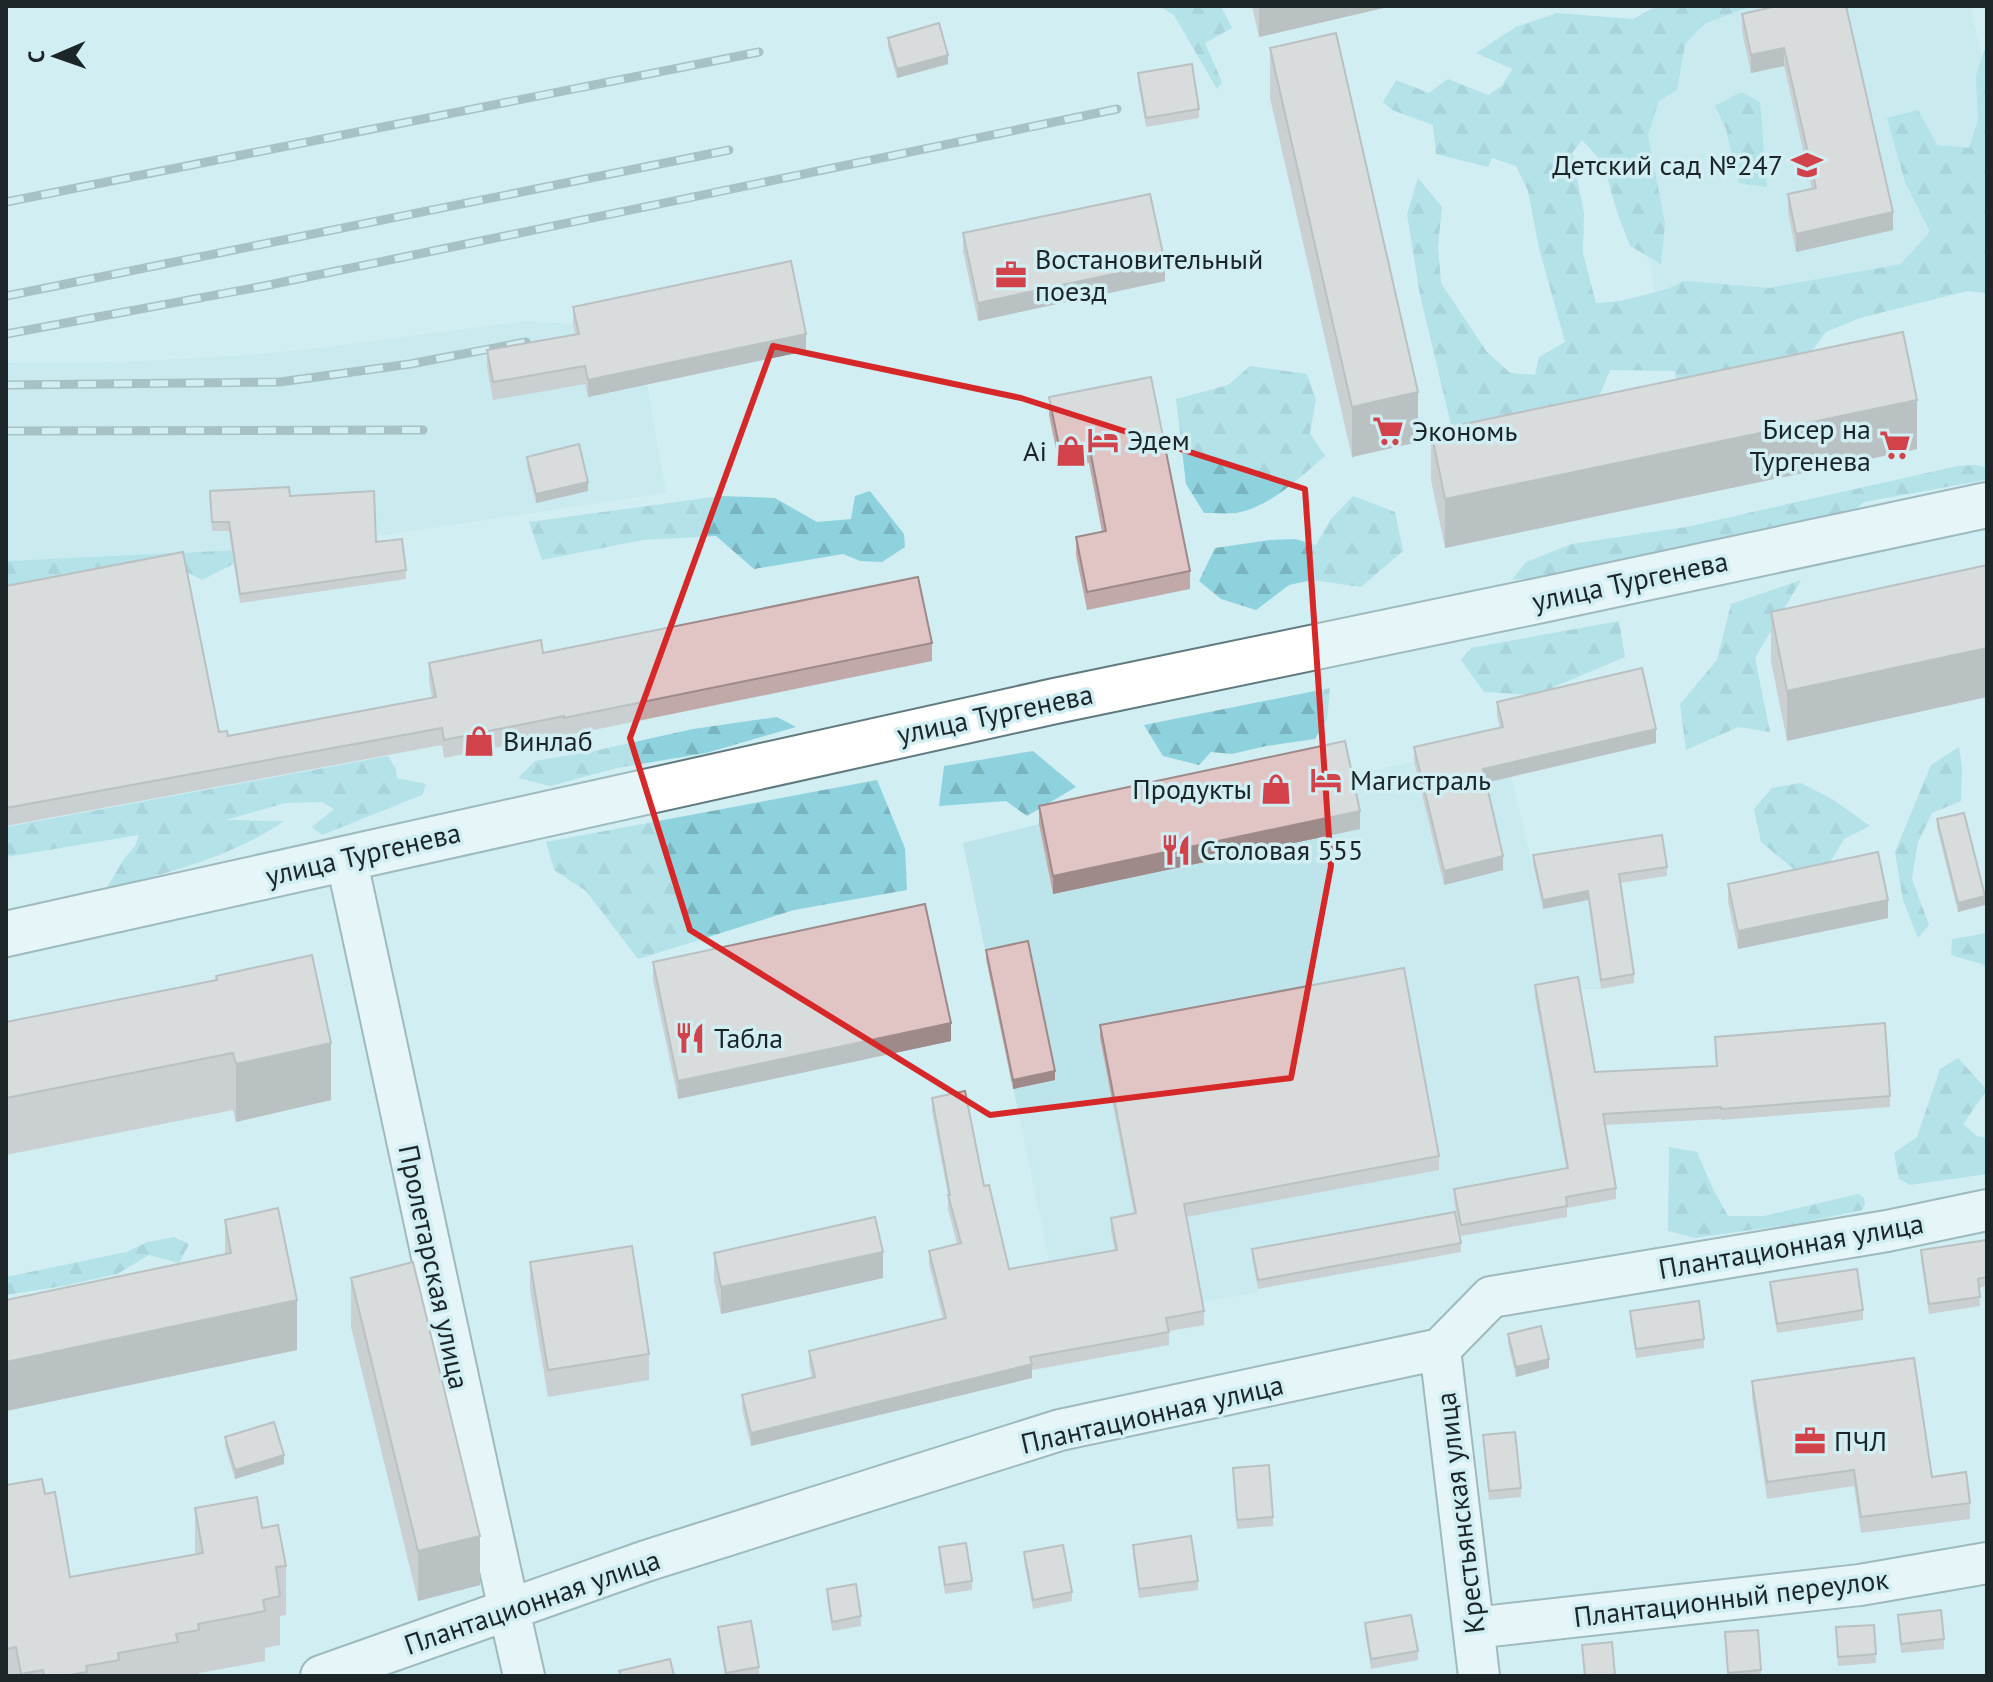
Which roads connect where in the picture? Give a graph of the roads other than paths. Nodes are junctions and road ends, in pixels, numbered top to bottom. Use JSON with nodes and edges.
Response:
{"nodes":[{"id":1,"x":1987,"y":505,"type":"edge"},
{"id":2,"x":346,"y":858,"type":"junction"},
{"id":3,"x":6,"y":934,"type":"edge"},
{"id":4,"x":1987,"y":1210,"type":"edge"},
{"id":5,"x":1440,"y":1349,"type":"junction"},
{"id":6,"x":1987,"y":1563,"type":"edge"},
{"id":7,"x":509,"y":1610,"type":"junction"},
{"id":8,"x":1474,"y":1628,"type":"junction"},
{"id":9,"x":321,"y":1676,"type":"edge"},
{"id":10,"x":524,"y":1676,"type":"edge"},
{"id":11,"x":1479,"y":1676,"type":"edge"}],
"edges":[{"from":1,"to":2,"type":"main road","name":"улица Тургенева"},
{"from":2,"to":3,"type":"main road","name":"улица Тургенева"},
{"from":2,"to":7,"type":"street","name":"Пролетарская улица"},
{"from":4,"to":5,"type":"street","name":"Плантационная улица"},
{"from":5,"to":7,"type":"street","name":"Плантационная улица"},
{"from":5,"to":8,"type":"street","name":"Крестьянская улица"},
{"from":6,"to":8,"type":"street","name":"Плантационный переулок"},
{"from":7,"to":9,"type":"street","name":"Плантационная улица"},
{"from":7,"to":10,"type":"street","name":"Пролетарская улица"},
{"from":8,"to":11,"type":"street","name":"Крестьянская улица"}]}
